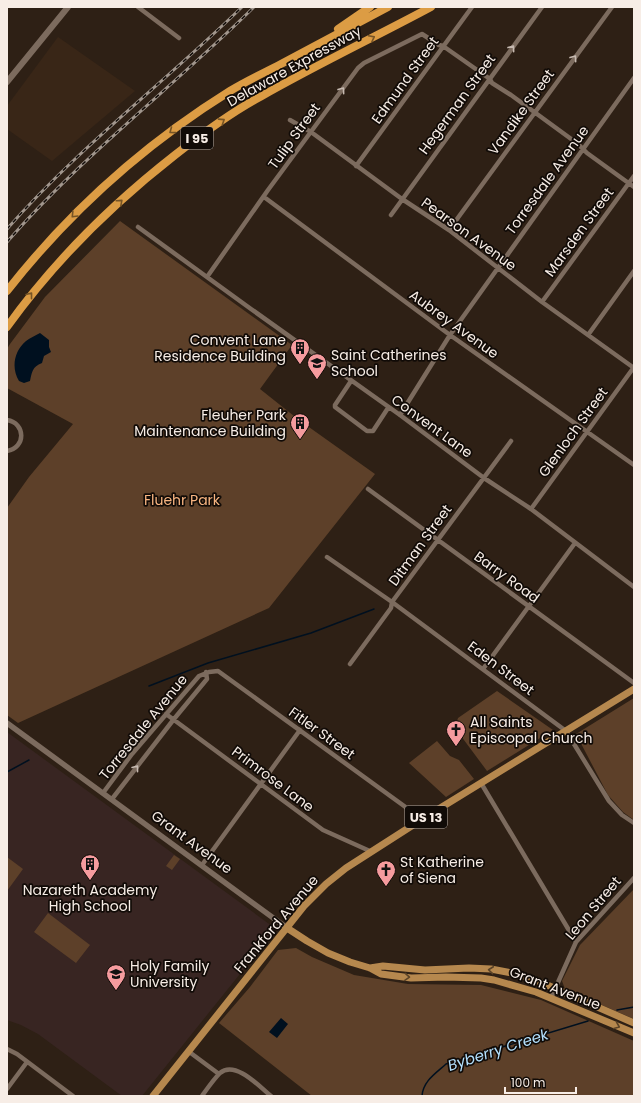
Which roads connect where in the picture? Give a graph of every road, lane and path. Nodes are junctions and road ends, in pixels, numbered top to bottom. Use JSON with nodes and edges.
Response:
{"nodes":[{"id":1,"x":68,"y":7,"type":"edge"},
{"id":2,"x":370,"y":7,"type":"edge"},
{"id":3,"x":388,"y":7,"type":"edge"},
{"id":4,"x":431,"y":7,"type":"edge"},
{"id":5,"x":472,"y":7,"type":"edge"},
{"id":6,"x":542,"y":7,"type":"edge"},
{"id":7,"x":612,"y":7,"type":"edge"},
{"id":8,"x":141,"y":8,"type":"edge"},
{"id":9,"x":179,"y":38,"type":"dead end"},
{"id":10,"x":444,"y":46,"type":"junction"},
{"id":11,"x":296,"y":56,"type":"junction"},
{"id":12,"x":634,"y":78,"type":"edge"},
{"id":13,"x":490,"y":79,"type":"junction"},
{"id":14,"x":7,"y":82,"type":"edge"},
{"id":15,"x":535,"y":112,"type":"junction"},
{"id":16,"x":290,"y":120,"type":"dead end"},
{"id":17,"x":311,"y":132,"type":"junction"},
{"id":18,"x":582,"y":148,"type":"junction"},
{"id":19,"x":356,"y":166,"type":"junction"},
{"id":20,"x":634,"y":176,"type":"edge"},
{"id":21,"x":628,"y":183,"type":"junction"},
{"id":22,"x":634,"y":187,"type":"edge"},
{"id":23,"x":264,"y":197,"type":"junction"},
{"id":24,"x":402,"y":199,"type":"junction"},
{"id":25,"x":391,"y":215,"type":"dead end"},
{"id":26,"x":138,"y":227,"type":"dead end"},
{"id":27,"x":448,"y":230,"type":"junction"},
{"id":28,"x":497,"y":268,"type":"junction"},
{"id":29,"x":634,"y":271,"type":"edge"},
{"id":30,"x":207,"y":277,"type":"junction"},
{"id":31,"x":7,"y":291,"type":"edge"},
{"id":32,"x":542,"y":302,"type":"junction"},
{"id":33,"x":7,"y":327,"type":"edge"},
{"id":34,"x":450,"y":335,"type":"junction"},
{"id":35,"x":588,"y":335,"type":"junction"},
{"id":36,"x":634,"y":368,"type":"edge"},
{"id":37,"x":351,"y":381,"type":"junction"},
{"id":38,"x":388,"y":408,"type":"junction"},
{"id":39,"x":400,"y":415,"type":"junction"},
{"id":40,"x":7,"y":420,"type":"edge"},
{"id":41,"x":587,"y":431,"type":"junction"},
{"id":42,"x":510,"y":441,"type":"dead end"},
{"id":43,"x":7,"y":451,"type":"edge"},
{"id":44,"x":634,"y":466,"type":"edge"},
{"id":45,"x":484,"y":478,"type":"junction"},
{"id":46,"x":368,"y":489,"type":"dead end"},
{"id":47,"x":531,"y":509,"type":"junction"},
{"id":48,"x":437,"y":540,"type":"junction"},
{"id":49,"x":575,"y":543,"type":"junction"},
{"id":50,"x":328,"y":557,"type":"dead end"},
{"id":51,"x":634,"y":587,"type":"edge"},
{"id":52,"x":392,"y":602,"type":"junction"},
{"id":53,"x":529,"y":607,"type":"junction"},
{"id":54,"x":350,"y":664,"type":"dead end"},
{"id":55,"x":483,"y":669,"type":"junction"},
{"id":56,"x":206,"y":672,"type":"junction"},
{"id":57,"x":634,"y":683,"type":"edge"},
{"id":58,"x":634,"y":689,"type":"edge"},
{"id":59,"x":166,"y":714,"type":"junction"},
{"id":60,"x":174,"y":719,"type":"junction"},
{"id":61,"x":7,"y":723,"type":"edge"},
{"id":62,"x":300,"y":730,"type":"junction"},
{"id":63,"x":566,"y":731,"type":"junction"},
{"id":64,"x":260,"y":783,"type":"junction"},
{"id":65,"x":481,"y":783,"type":"junction"},
{"id":66,"x":103,"y":793,"type":"junction"},
{"id":67,"x":112,"y":799,"type":"junction"},
{"id":68,"x":422,"y":819,"type":"junction"},
{"id":69,"x":634,"y":823,"type":"edge"},
{"id":70,"x":372,"y":852,"type":"junction"},
{"id":71,"x":202,"y":865,"type":"junction"},
{"id":72,"x":634,"y":878,"type":"edge"},
{"id":73,"x":287,"y":928,"type":"junction"},
{"id":74,"x":576,"y":942,"type":"junction"},
{"id":75,"x":370,"y":968,"type":"junction"},
{"id":76,"x":555,"y":988,"type":"junction"},
{"id":77,"x":551,"y":998,"type":"junction"},
{"id":78,"x":634,"y":1022,"type":"edge"},
{"id":79,"x":634,"y":1034,"type":"edge"},
{"id":80,"x":7,"y":1049,"type":"edge"},
{"id":81,"x":188,"y":1051,"type":"junction"},
{"id":82,"x":27,"y":1062,"type":"junction"},
{"id":83,"x":219,"y":1074,"type":"junction"},
{"id":84,"x":7,"y":1089,"type":"edge"},
{"id":85,"x":73,"y":1096,"type":"edge"},
{"id":86,"x":153,"y":1096,"type":"edge"},
{"id":87,"x":202,"y":1096,"type":"edge"},
{"id":88,"x":271,"y":1096,"type":"edge"}],
"edges":[{"from":1,"to":14,"type":"main road"},
{"from":2,"to":11,"type":"highway"},
{"from":3,"to":11,"type":"highway","name":"Delaware Expressway","number":"I 95"},
{"from":33,"to":4,"type":"highway","name":"Delaware Expressway","number":"I 95","one_way":true},
{"from":5,"to":10,"type":"street","name":"Edmund Street"},
{"from":13,"to":6,"type":"street","name":"Hegerman Street","one_way":true},
{"from":15,"to":7,"type":"street","name":"Vandike Street","one_way":true},
{"from":8,"to":9,"type":"street"},
{"from":10,"to":13,"type":"street"},
{"from":17,"to":10,"type":"street","name":"Tulip Street","one_way":true},
{"from":10,"to":19,"type":"street","name":"Edmund Street"},
{"from":11,"to":31,"type":"highway","name":"Delaware Expressway","number":"I 95","one_way":true},
{"from":12,"to":18,"type":"street","name":"Torresdale Avenue"},
{"from":13,"to":15,"type":"street"},
{"from":13,"to":24,"type":"street","name":"Hegerman Street"},
{"from":15,"to":18,"type":"street"},
{"from":15,"to":27,"type":"street","name":"Vandike Street"},
{"from":16,"to":17,"type":"street","name":"Pearson Avenue"},
{"from":17,"to":19,"type":"street","name":"Pearson Avenue"},
{"from":17,"to":23,"type":"street","name":"Tulip Street"},
{"from":18,"to":21,"type":"street"},
{"from":18,"to":28,"type":"street","name":"Torresdale Avenue"},
{"from":19,"to":24,"type":"street","name":"Pearson Avenue"},
{"from":20,"to":21,"type":"street","name":"Marsden Street"},
{"from":21,"to":22,"type":"street"},
{"from":21,"to":32,"type":"street","name":"Marsden Street"},
{"from":23,"to":30,"type":"street","name":"Tulip Street"},
{"from":23,"to":34,"type":"street","name":"Aubrey Avenue"},
{"from":24,"to":25,"type":"street","name":"Hegerman Street"},
{"from":24,"to":27,"type":"street","name":"Pearson Avenue"},
{"from":26,"to":30,"type":"street","name":"Convent Lane"},
{"from":27,"to":28,"type":"street","name":"Pearson Avenue"},
{"from":28,"to":32,"type":"street","name":"Pearson Avenue"},
{"from":28,"to":34,"type":"street","name":"Torresdale Avenue"},
{"from":29,"to":35,"type":"street"},
{"from":30,"to":37,"type":"street","name":"Convent Lane"},
{"from":32,"to":35,"type":"street","name":"Pearson Avenue"},
{"from":34,"to":39,"type":"street","name":"Torresdale Avenue"},
{"from":34,"to":41,"type":"street","name":"Aubrey Avenue"},
{"from":35,"to":36,"type":"street","name":"Pearson Avenue"},
{"from":36,"to":41,"type":"street","name":"Glenloch Street"},
{"from":37,"to":38,"type":"street","name":"Convent Lane"},
{"from":37,"to":38,"type":"street"},
{"from":38,"to":39,"type":"street","name":"Convent Lane"},
{"from":39,"to":45,"type":"street","name":"Convent Lane"},
{"from":40,"to":43,"type":"street"},
{"from":41,"to":44,"type":"street","name":"Aubrey Avenue"},
{"from":41,"to":47,"type":"street","name":"Glenloch Street"},
{"from":42,"to":45,"type":"street","name":"Ditman Street"},
{"from":45,"to":47,"type":"street","name":"Convent Lane"},
{"from":45,"to":48,"type":"street","name":"Ditman Street"},
{"from":46,"to":48,"type":"street","name":"Barry Road"},
{"from":47,"to":49,"type":"street","name":"Convent Lane"},
{"from":48,"to":52,"type":"street","name":"Ditman Street"},
{"from":48,"to":53,"type":"street","name":"Barry Road"},
{"from":49,"to":51,"type":"street","name":"Convent Lane"},
{"from":49,"to":53,"type":"street"},
{"from":50,"to":52,"type":"street","name":"Eden Street"},
{"from":52,"to":54,"type":"street","name":"Ditman Street"},
{"from":52,"to":55,"type":"street","name":"Eden Street"},
{"from":53,"to":55,"type":"street"},
{"from":53,"to":57,"type":"street","name":"Barry Road"},
{"from":55,"to":63,"type":"street","name":"Eden Street"},
{"from":56,"to":59,"type":"street","name":"Torresdale Avenue"},
{"from":56,"to":60,"type":"street","name":"Torresdale Avenue"},
{"from":56,"to":62,"type":"street","name":"Fitler Street"},
{"from":58,"to":63,"type":"main road","name":"Frankford Avenue","number":"US 13"},
{"from":59,"to":60,"type":"street","name":"Primrose Lane"},
{"from":59,"to":66,"type":"street","name":"Torresdale Avenue"},
{"from":60,"to":64,"type":"street","name":"Primrose Lane"},
{"from":67,"to":60,"type":"street","name":"Torresdale Avenue","one_way":true},
{"from":61,"to":66,"type":"street","name":"Grant Avenue"},
{"from":62,"to":64,"type":"street"},
{"from":62,"to":68,"type":"street","name":"Fitler Street"},
{"from":63,"to":65,"type":"main road","name":"Frankford Avenue","number":"US 13"},
{"from":63,"to":69,"type":"street","name":"Eden Street"},
{"from":64,"to":70,"type":"street","name":"Primrose Lane"},
{"from":64,"to":71,"type":"street"},
{"from":65,"to":68,"type":"main road","name":"Frankford Avenue","number":"US 13"},
{"from":65,"to":74,"type":"street"},
{"from":66,"to":67,"type":"street","name":"Grant Avenue"},
{"from":67,"to":71,"type":"street","name":"Grant Avenue"},
{"from":68,"to":70,"type":"main road","name":"Frankford Avenue","number":"US 13"},
{"from":70,"to":73,"type":"main road","name":"Frankford Avenue","number":"US 13"},
{"from":71,"to":73,"type":"street","name":"Grant Avenue"},
{"from":72,"to":74,"type":"street","name":"Leon Street"},
{"from":73,"to":75,"type":"main road","name":"Grant Avenue"},
{"from":73,"to":81,"type":"main road","name":"Frankford Avenue","number":"US 13"},
{"from":74,"to":76,"type":"street","name":"Leon Street"},
{"from":76,"to":75,"type":"main road","name":"Grant Avenue","one_way":true},
{"from":75,"to":77,"type":"main road","name":"Grant Avenue","one_way":true},
{"from":76,"to":77,"type":"street","name":"Leon Street"},
{"from":76,"to":78,"type":"main road","name":"Grant Avenue"},
{"from":77,"to":79,"type":"main road","name":"Grant Avenue","one_way":true},
{"from":80,"to":82,"type":"street"},
{"from":81,"to":83,"type":"street"},
{"from":81,"to":86,"type":"main road","name":"Frankford Avenue","number":"US 13"},
{"from":82,"to":84,"type":"street"},
{"from":82,"to":85,"type":"street"},
{"from":83,"to":87,"type":"street"},
{"from":83,"to":88,"type":"street"}]}
